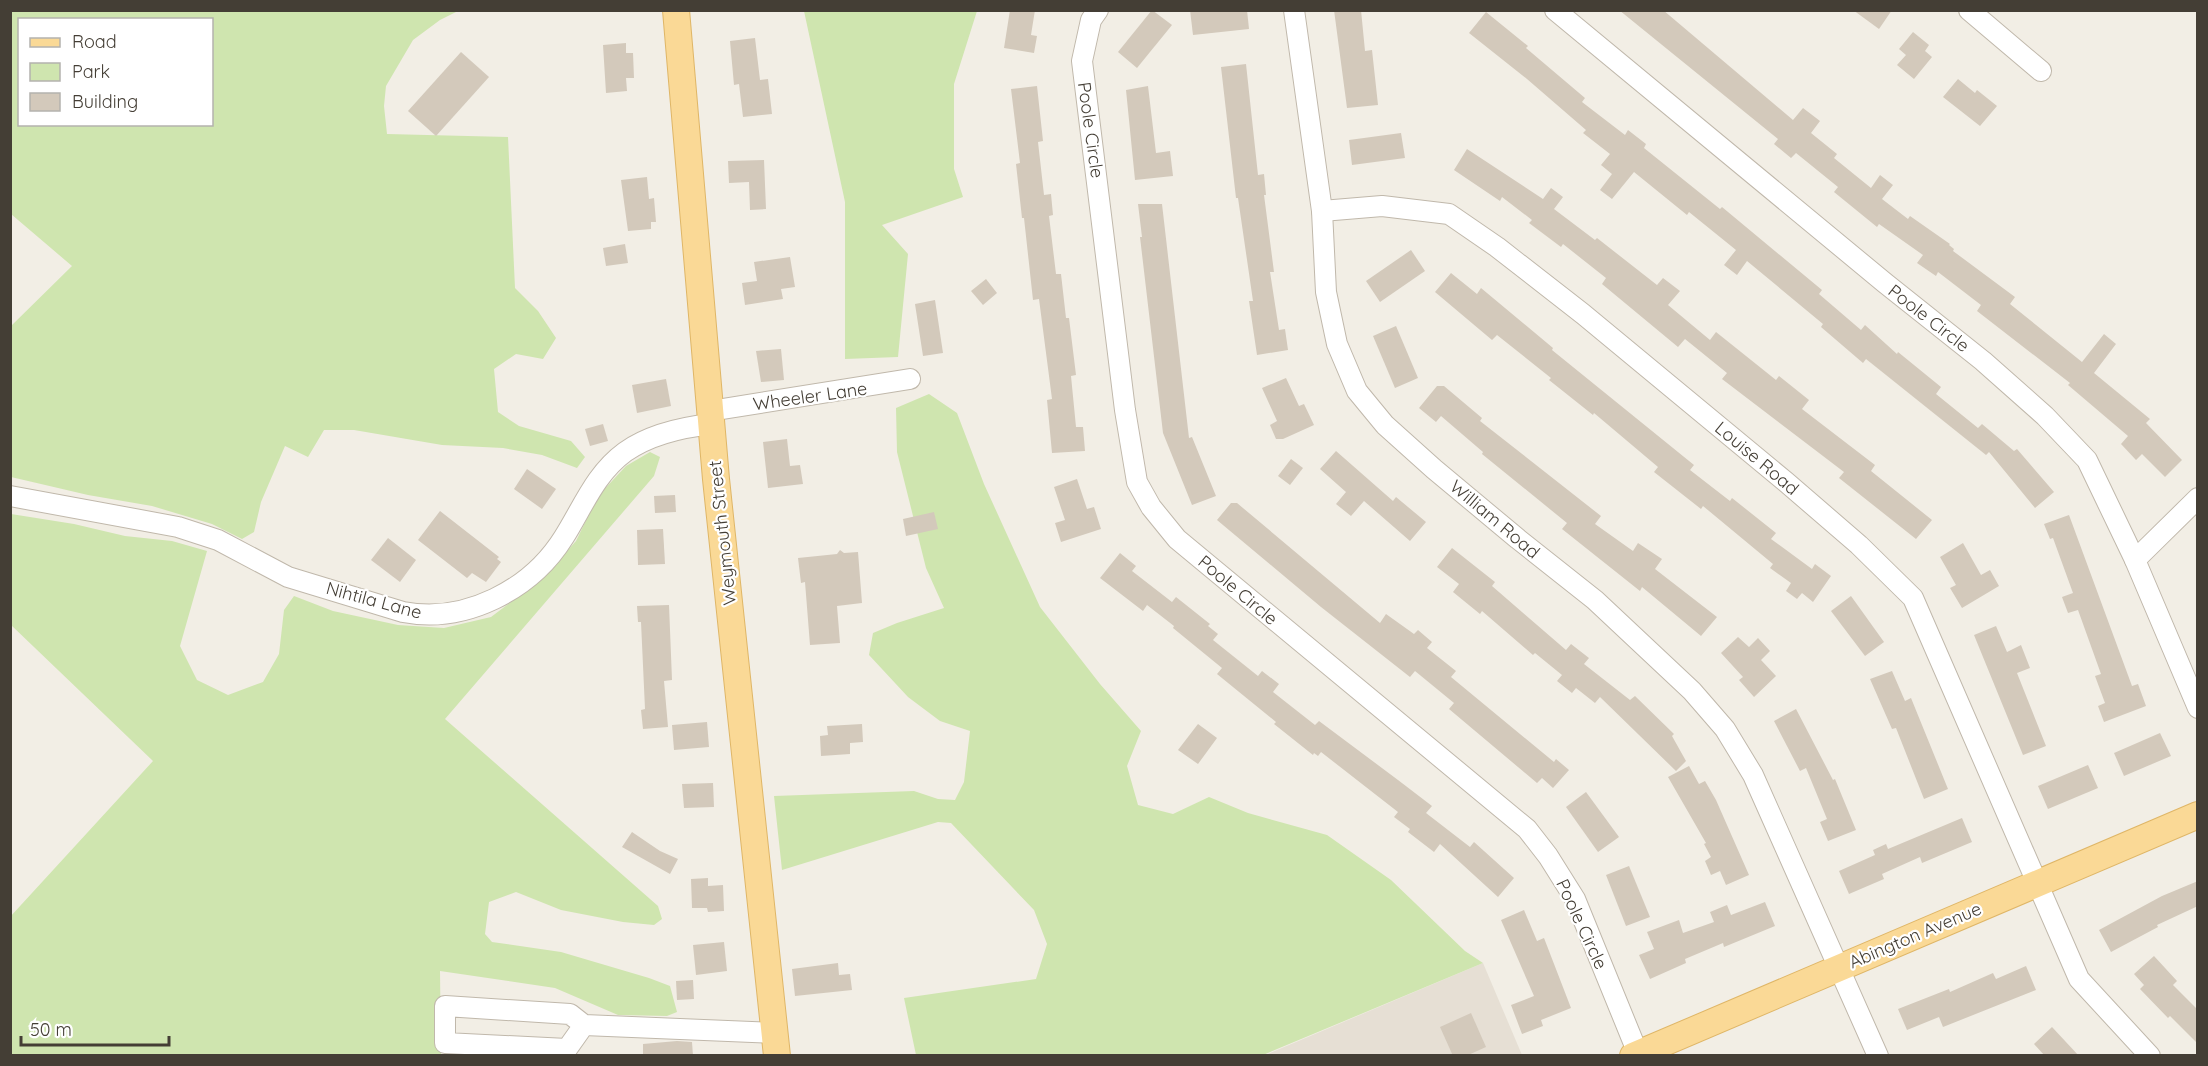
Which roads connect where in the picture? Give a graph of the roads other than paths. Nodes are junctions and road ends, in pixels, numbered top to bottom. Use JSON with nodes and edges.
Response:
{"nodes":[{"id":1,"x":676,"y":10,"type":"edge"},
{"id":2,"x":1098,"y":10,"type":"edge"},
{"id":3,"x":1294,"y":10,"type":"edge"},
{"id":4,"x":1555,"y":10,"type":"edge"},
{"id":5,"x":1969,"y":10,"type":"edge"},
{"id":6,"x":2041,"y":72,"type":"dead end"},
{"id":7,"x":1322,"y":211,"type":"junction"},
{"id":8,"x":910,"y":379,"type":"dead end"},
{"id":9,"x":711,"y":418,"type":"junction"},
{"id":10,"x":10,"y":496,"type":"edge"},
{"id":11,"x":2198,"y":498,"type":"edge"},
{"id":12,"x":2135,"y":560,"type":"junction"},
{"id":13,"x":2198,"y":708,"type":"edge"},
{"id":14,"x":2198,"y":815,"type":"edge"},
{"id":15,"x":2037,"y":883,"type":"junction"},
{"id":16,"x":1839,"y":968,"type":"junction"},
{"id":17,"x":584,"y":1025,"type":"junction"},
{"id":18,"x":776,"y":1044,"type":"edge"},
{"id":19,"x":1636,"y":1055,"type":"edge"},
{"id":20,"x":1878,"y":1056,"type":"edge"},
{"id":21,"x":2150,"y":1056,"type":"edge"}],
"edges":[{"from":1,"to":9,"type":"main road","name":"Weymouth Street"},
{"from":2,"to":19,"type":"street","name":"Poole Circle"},
{"from":3,"to":7,"type":"street","name":"William Road"},
{"from":4,"to":12,"type":"street","name":"Poole Circle"},
{"from":5,"to":6,"type":"street"},
{"from":7,"to":15,"type":"street","name":"Louise Road"},
{"from":7,"to":16,"type":"street","name":"William Road"},
{"from":8,"to":9,"type":"street","name":"Wheeler Lane"},
{"from":9,"to":10,"type":"street","name":"Nihtila Lane"},
{"from":9,"to":18,"type":"main road","name":"Weymouth Street"},
{"from":11,"to":12,"type":"street"},
{"from":12,"to":13,"type":"street","name":"Poole Circle"},
{"from":14,"to":15,"type":"main road","name":"Abington Avenue"},
{"from":15,"to":16,"type":"main road","name":"Abington Avenue"},
{"from":15,"to":21,"type":"street","name":"Louise Road"},
{"from":16,"to":19,"type":"main road","name":"Abington Avenue"},
{"from":16,"to":20,"type":"street","name":"William Road"},
{"from":17,"to":17,"type":"street"},
{"from":17,"to":18,"type":"street"}]}
